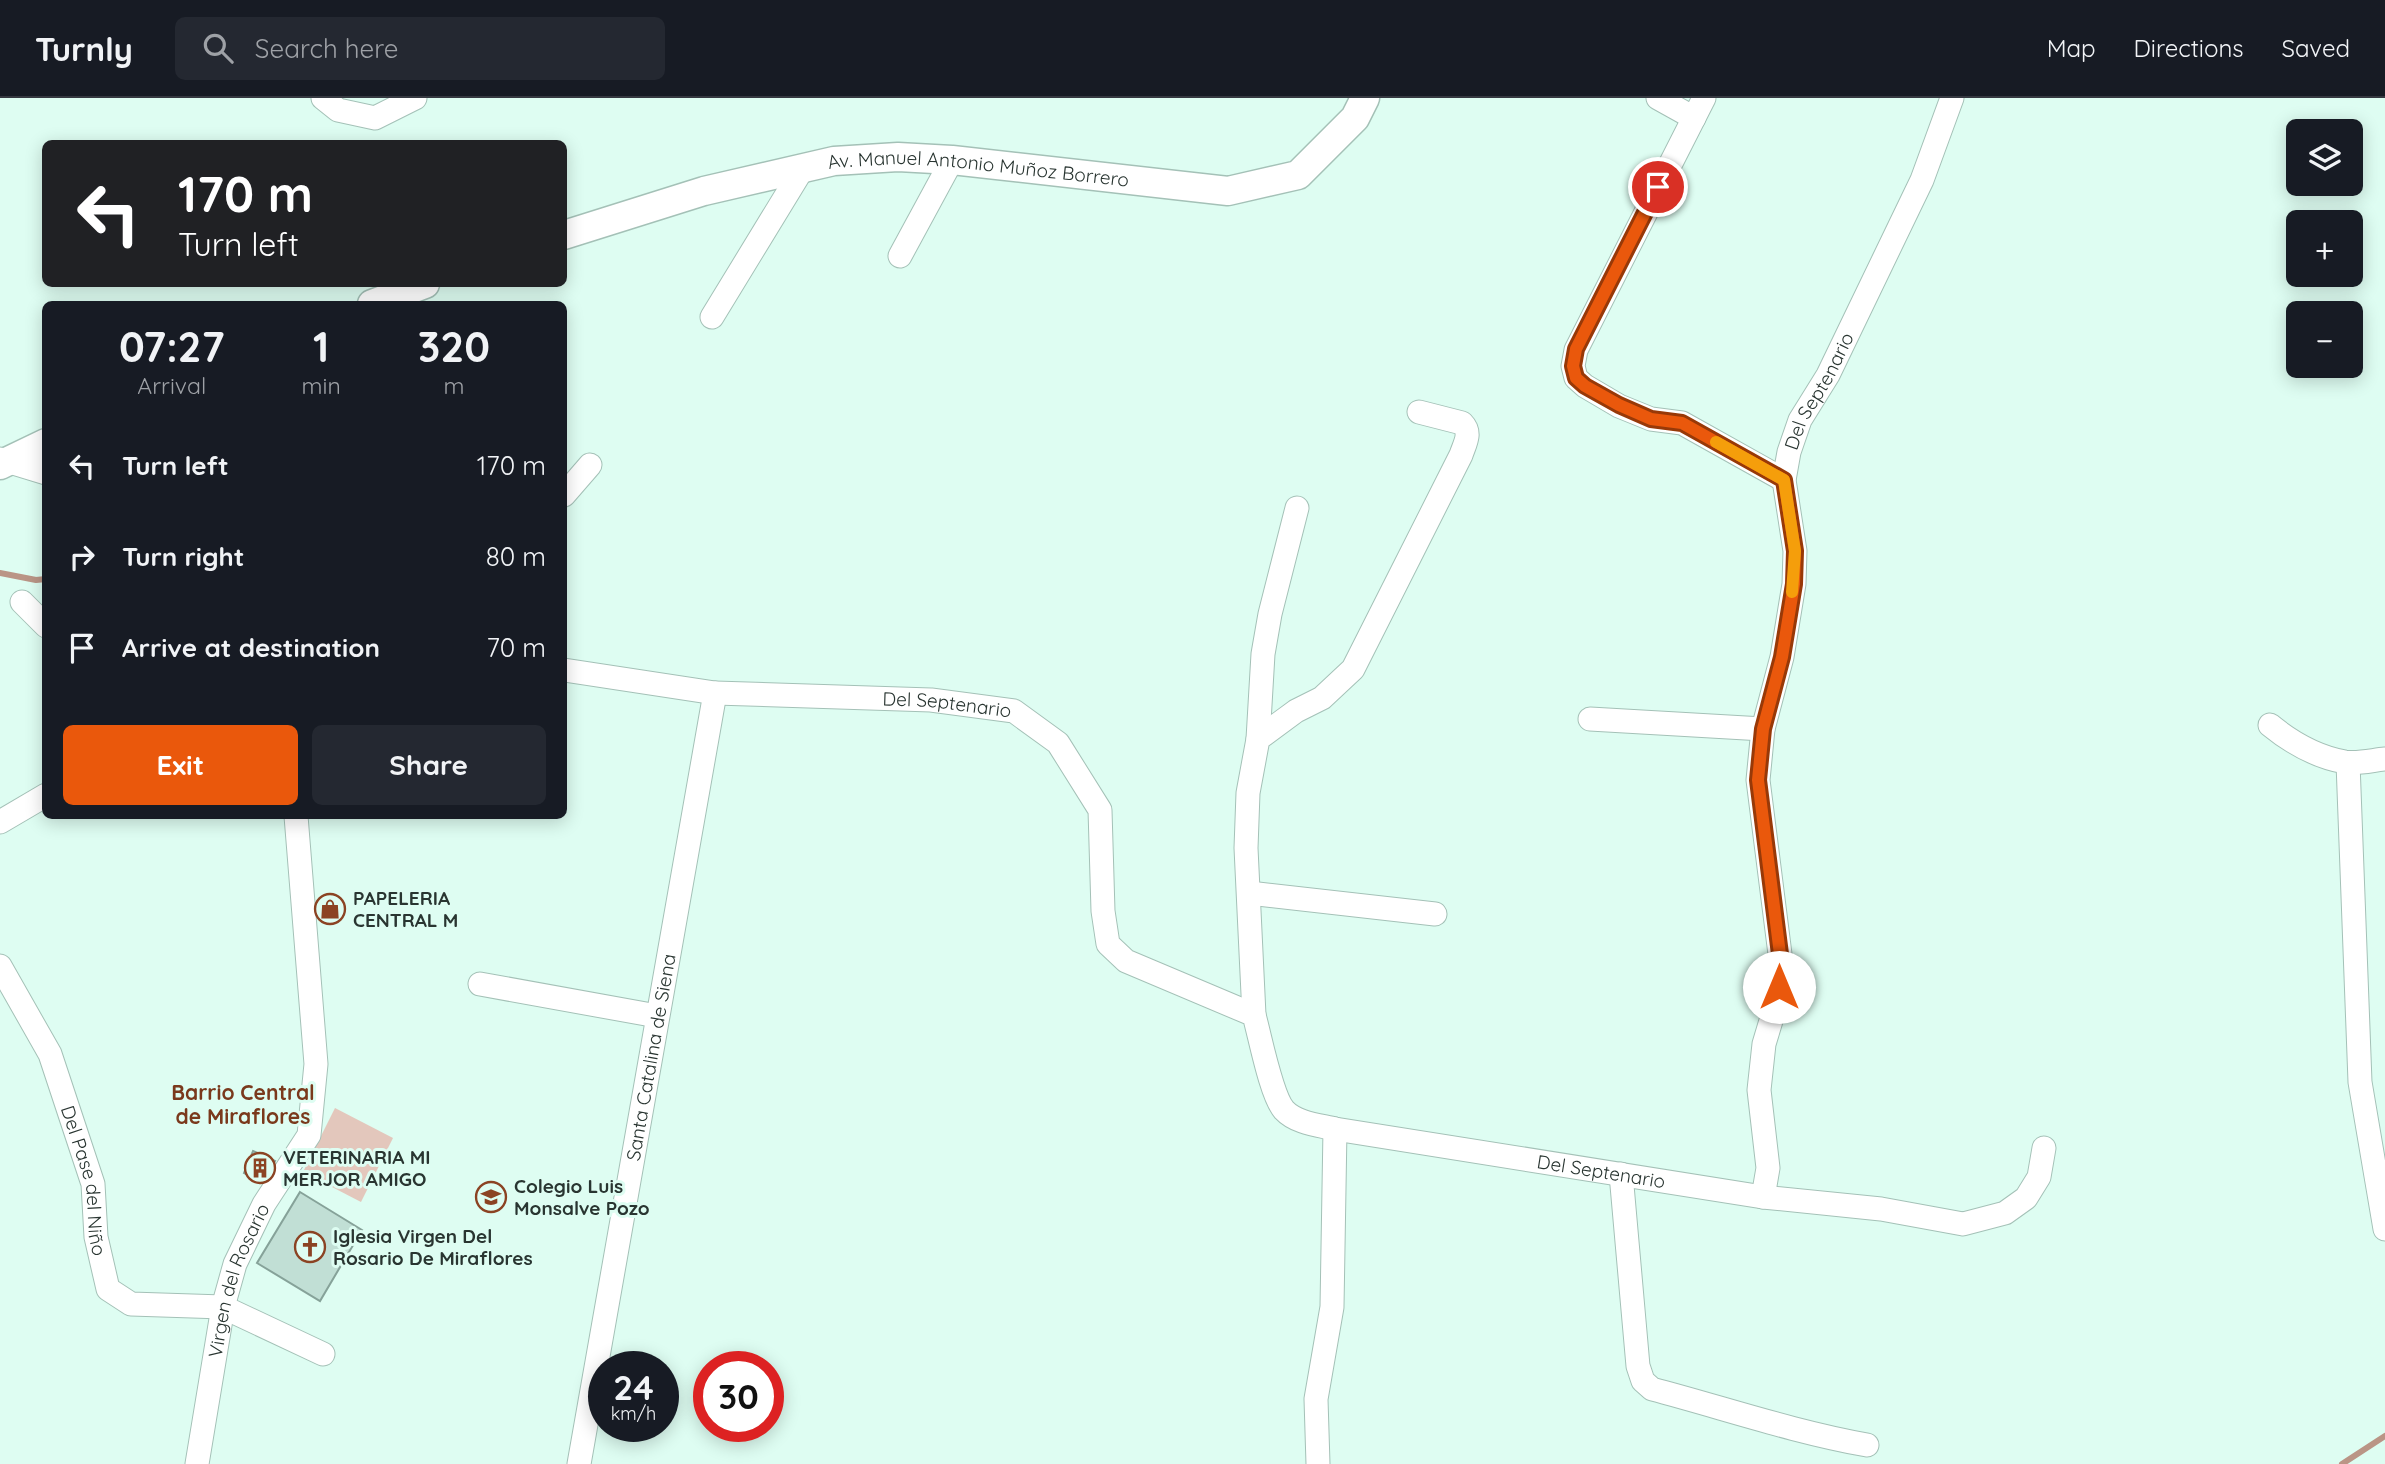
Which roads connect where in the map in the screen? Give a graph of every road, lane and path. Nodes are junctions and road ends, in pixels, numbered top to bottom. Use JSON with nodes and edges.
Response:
{"nodes":[{"id":1,"x":323,"y":98,"type":"edge"},
{"id":2,"x":415,"y":98,"type":"edge"},
{"id":3,"x":1365,"y":98,"type":"edge"},
{"id":4,"x":1658,"y":98,"type":"edge"},
{"id":5,"x":1952,"y":98,"type":"edge"},
{"id":6,"x":1699,"y":108,"type":"edge"},
{"id":7,"x":952,"y":160,"type":"junction"},
{"id":8,"x":803,"y":168,"type":"junction"},
{"id":9,"x":567,"y":234,"type":"edge"},
{"id":10,"x":900,"y":256,"type":"dead end"},
{"id":11,"x":417,"y":287,"type":"edge"},
{"id":12,"x":380,"y":301,"type":"edge"},
{"id":13,"x":712,"y":317,"type":"dead end"},
{"id":14,"x":1419,"y":412,"type":"dead end"},
{"id":15,"x":42,"y":445,"type":"edge"},
{"id":16,"x":1,"y":462,"type":"edge"},
{"id":17,"x":590,"y":465,"type":"dead end"},
{"id":18,"x":42,"y":472,"type":"edge"},
{"id":19,"x":1784,"y":480,"type":"junction"},
{"id":20,"x":567,"y":492,"type":"edge"},
{"id":21,"x":1297,"y":508,"type":"dead end"},
{"id":22,"x":22,"y":602,"type":"dead end"},
{"id":23,"x":42,"y":622,"type":"edge"},
{"id":24,"x":567,"y":670,"type":"edge"},
{"id":25,"x":715,"y":694,"type":"junction"},
{"id":26,"x":1590,"y":719,"type":"dead end"},
{"id":27,"x":2270,"y":725,"type":"dead end"},
{"id":28,"x":1763,"y":729,"type":"junction"},
{"id":29,"x":1258,"y":739,"type":"junction"},
{"id":30,"x":2385,"y":759,"type":"edge"},
{"id":31,"x":2348,"y":763,"type":"junction"},
{"id":32,"x":42,"y":797,"type":"edge"},
{"id":33,"x":296,"y":819,"type":"edge"},
{"id":34,"x":0,"y":822,"type":"edge"},
{"id":35,"x":1249,"y":893,"type":"junction"},
{"id":36,"x":1435,"y":914,"type":"dead end"},
{"id":37,"x":0,"y":966,"type":"edge"},
{"id":38,"x":480,"y":984,"type":"dead end"},
{"id":39,"x":1254,"y":1015,"type":"junction"},
{"id":40,"x":657,"y":1016,"type":"junction"},
{"id":41,"x":1335,"y":1129,"type":"junction"},
{"id":42,"x":2044,"y":1148,"type":"dead end"},
{"id":43,"x":1621,"y":1174,"type":"junction"},
{"id":44,"x":1763,"y":1197,"type":"junction"},
{"id":45,"x":2385,"y":1229,"type":"edge"},
{"id":46,"x":223,"y":1307,"type":"junction"},
{"id":47,"x":323,"y":1354,"type":"dead end"},
{"id":48,"x":1867,"y":1445,"type":"dead end"},
{"id":49,"x":197,"y":1464,"type":"edge"},
{"id":50,"x":579,"y":1464,"type":"edge"},
{"id":51,"x":1318,"y":1464,"type":"edge"}],
"edges":[{"from":1,"to":2,"type":"street"},
{"from":3,"to":7,"type":"street","name":"Av. Manuel Antonio Muñoz Borrero"},
{"from":4,"to":6,"type":"street"},
{"from":5,"to":19,"type":"street","name":"Del Septenario"},
{"from":6,"to":19,"type":"street"},
{"from":7,"to":8,"type":"street","name":"Av. Manuel Antonio Muñoz Borrero"},
{"from":7,"to":10,"type":"street"},
{"from":8,"to":9,"type":"street","name":"Av. Manuel Antonio Muñoz Borrero"},
{"from":8,"to":13,"type":"street"},
{"from":11,"to":12,"type":"street"},
{"from":14,"to":29,"type":"street"},
{"from":15,"to":16,"type":"street"},
{"from":16,"to":18,"type":"street"},
{"from":17,"to":20,"type":"street"},
{"from":19,"to":28,"type":"street","name":"Del Septenario"},
{"from":21,"to":29,"type":"street"},
{"from":22,"to":23,"type":"street"},
{"from":24,"to":25,"type":"street","name":"Del Septenario"},
{"from":25,"to":39,"type":"street","name":"Del Septenario"},
{"from":25,"to":40,"type":"street","name":"Santa Catalina de Siena"},
{"from":26,"to":28,"type":"street"},
{"from":27,"to":31,"type":"street"},
{"from":28,"to":44,"type":"street","name":"Del Septenario"},
{"from":29,"to":35,"type":"street"},
{"from":30,"to":31,"type":"street"},
{"from":31,"to":45,"type":"street"},
{"from":32,"to":34,"type":"street"},
{"from":33,"to":46,"type":"street","name":"Virgen del Rosario"},
{"from":35,"to":36,"type":"street"},
{"from":35,"to":39,"type":"street"},
{"from":37,"to":46,"type":"street","name":"Del Pase del Niño"},
{"from":38,"to":40,"type":"street"},
{"from":39,"to":41,"type":"street","name":"Del Septenario"},
{"from":40,"to":50,"type":"street","name":"Santa Catalina de Siena"},
{"from":41,"to":43,"type":"street","name":"Del Septenario"},
{"from":41,"to":51,"type":"street"},
{"from":42,"to":44,"type":"street"},
{"from":43,"to":44,"type":"street","name":"Del Septenario"},
{"from":43,"to":48,"type":"street"},
{"from":46,"to":47,"type":"street"},
{"from":46,"to":49,"type":"street","name":"Virgen del Rosario"}]}
